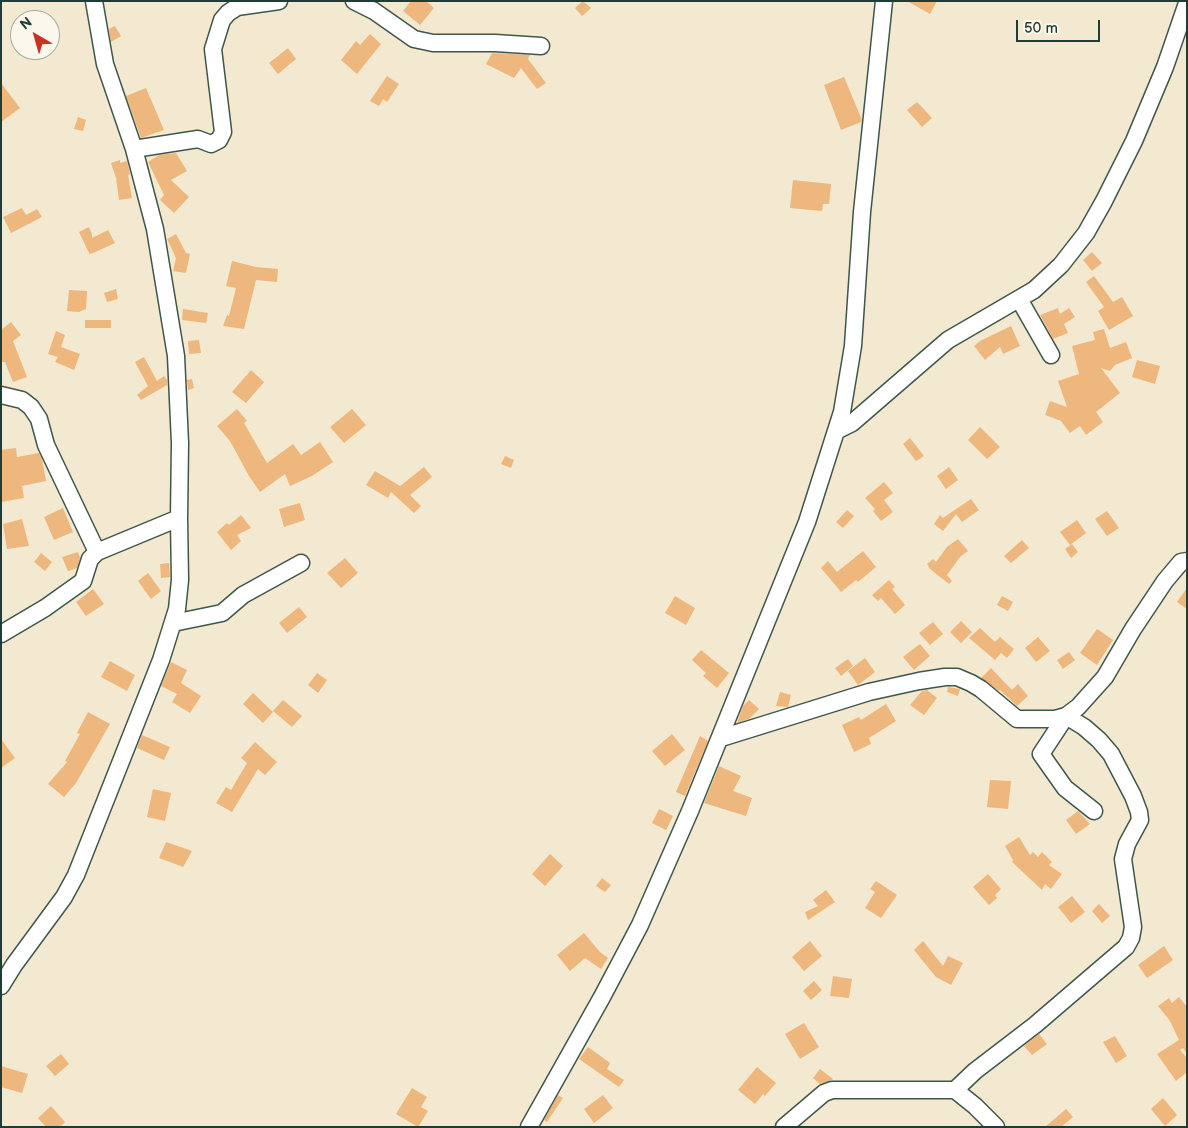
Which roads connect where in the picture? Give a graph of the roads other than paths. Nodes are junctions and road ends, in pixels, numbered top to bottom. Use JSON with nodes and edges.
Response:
{"nodes":[{"id":1,"x":94,"y":1,"type":"edge"},
{"id":2,"x":279,"y":1,"type":"edge"},
{"id":3,"x":354,"y":1,"type":"edge"},
{"id":4,"x":884,"y":1,"type":"edge"},
{"id":5,"x":1187,"y":4,"type":"edge"},
{"id":6,"x":541,"y":46,"type":"dead end"},
{"id":7,"x":134,"y":149,"type":"junction"},
{"id":8,"x":1019,"y":299,"type":"junction"},
{"id":9,"x":1051,"y":355,"type":"dead end"},
{"id":10,"x":1,"y":394,"type":"edge"},
{"id":11,"x":836,"y":431,"type":"junction"},
{"id":12,"x":179,"y":518,"type":"junction"},
{"id":13,"x":97,"y":552,"type":"junction"},
{"id":14,"x":1187,"y":561,"type":"edge"},
{"id":15,"x":301,"y":563,"type":"dead end"},
{"id":16,"x":173,"y":623,"type":"junction"},
{"id":17,"x":1,"y":634,"type":"edge"},
{"id":18,"x":1066,"y":716,"type":"junction"},
{"id":19,"x":721,"y":738,"type":"junction"},
{"id":20,"x":1094,"y":812,"type":"dead end"},
{"id":21,"x":1,"y":986,"type":"edge"},
{"id":22,"x":955,"y":1090,"type":"junction"},
{"id":23,"x":529,"y":1127,"type":"edge"},
{"id":24,"x":784,"y":1127,"type":"edge"},
{"id":25,"x":996,"y":1127,"type":"edge"}],
"edges":[{"from":1,"to":7,"type":"street"},
{"from":2,"to":7,"type":"street"},
{"from":3,"to":6,"type":"street"},
{"from":4,"to":11,"type":"street"},
{"from":5,"to":8,"type":"street"},
{"from":7,"to":12,"type":"street"},
{"from":8,"to":9,"type":"street"},
{"from":8,"to":11,"type":"street"},
{"from":10,"to":13,"type":"street"},
{"from":11,"to":19,"type":"street"},
{"from":12,"to":13,"type":"street"},
{"from":12,"to":16,"type":"street"},
{"from":13,"to":17,"type":"street"},
{"from":14,"to":18,"type":"street"},
{"from":15,"to":16,"type":"street"},
{"from":16,"to":21,"type":"street"},
{"from":18,"to":19,"type":"street"},
{"from":18,"to":20,"type":"street"},
{"from":18,"to":22,"type":"street"},
{"from":19,"to":23,"type":"street"},
{"from":22,"to":24,"type":"street"},
{"from":22,"to":25,"type":"street"}]}
